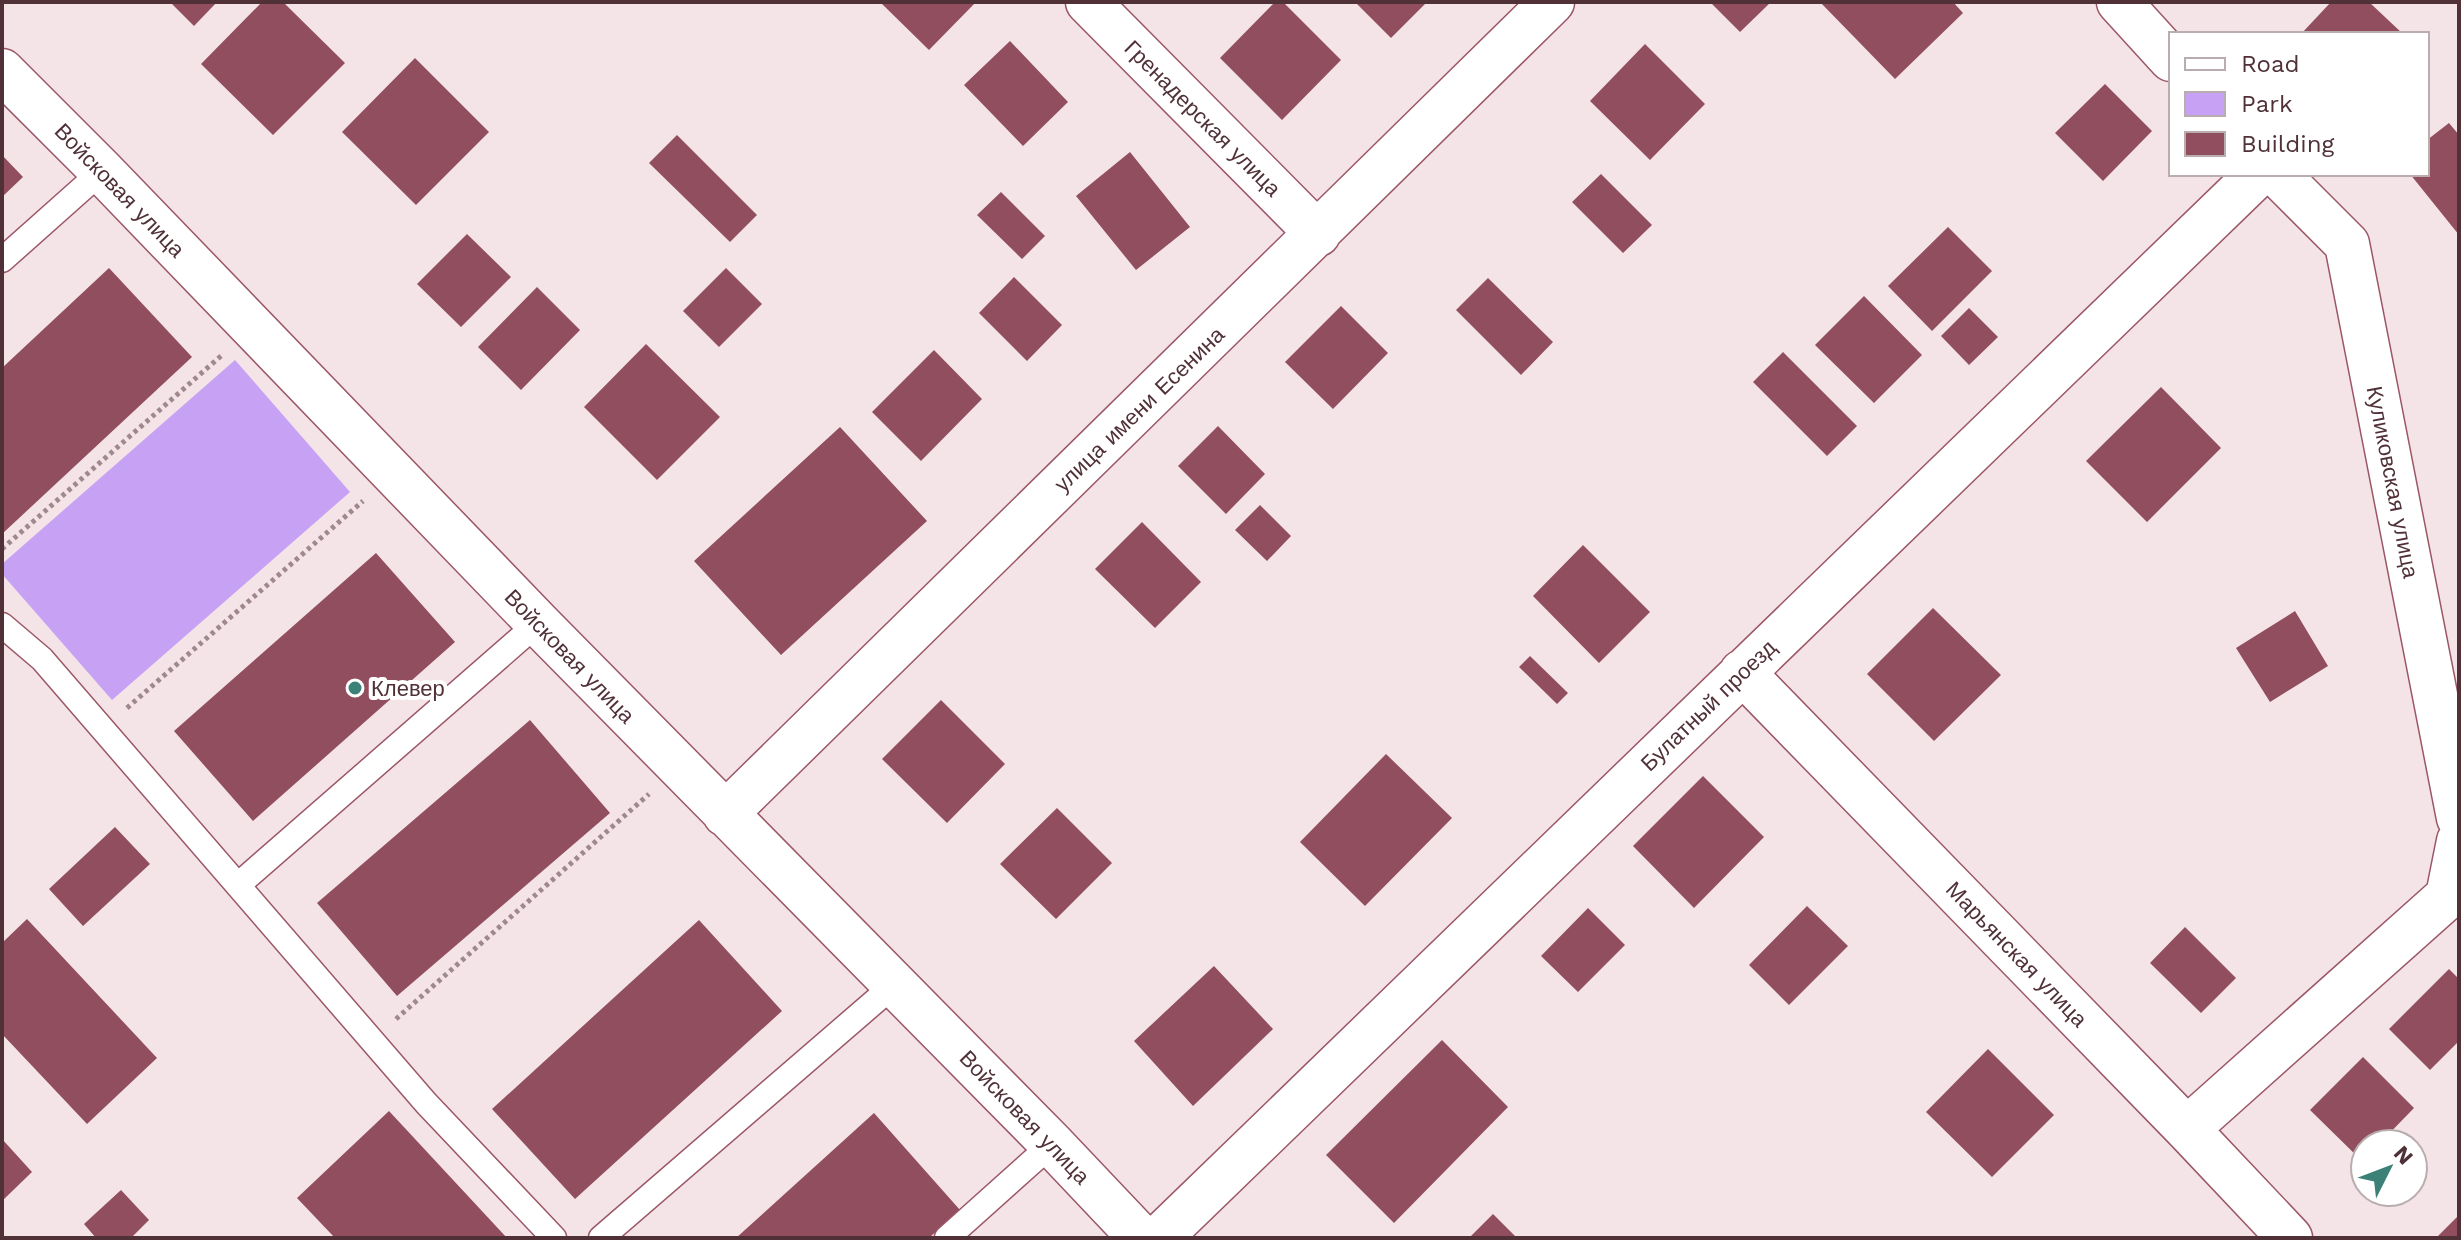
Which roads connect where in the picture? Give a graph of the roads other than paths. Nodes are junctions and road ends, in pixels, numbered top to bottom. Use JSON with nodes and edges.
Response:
{"nodes":[{"id":1,"x":1088,"y":2,"type":"edge"},
{"id":2,"x":1552,"y":2,"type":"edge"},
{"id":3,"x":2119,"y":2,"type":"edge"},
{"id":4,"x":2169,"y":57,"type":"edge"},
{"id":5,"x":2,"y":71,"type":"edge"},
{"id":6,"x":102,"y":171,"type":"junction"},
{"id":7,"x":2256,"y":176,"type":"edge"},
{"id":8,"x":2279,"y":176,"type":"edge"},
{"id":9,"x":1318,"y":234,"type":"junction"},
{"id":10,"x":2,"y":260,"type":"edge"},
{"id":11,"x":538,"y":623,"type":"junction"},
{"id":12,"x":2,"y":625,"type":"edge"},
{"id":13,"x":1742,"y":672,"type":"junction"},
{"id":14,"x":725,"y":814,"type":"junction"},
{"id":15,"x":2459,"y":818,"type":"edge"},
{"id":16,"x":2459,"y":841,"type":"edge"},
{"id":17,"x":238,"y":885,"type":"junction"},
{"id":18,"x":895,"y":984,"type":"junction"},
{"id":19,"x":2187,"y":1129,"type":"junction"},
{"id":20,"x":1052,"y":1144,"type":"junction"},
{"id":21,"x":554,"y":1238,"type":"edge"},
{"id":22,"x":601,"y":1238,"type":"edge"},
{"id":23,"x":947,"y":1238,"type":"edge"},
{"id":24,"x":1141,"y":1238,"type":"edge"},
{"id":25,"x":1159,"y":1238,"type":"edge"},
{"id":26,"x":2290,"y":1238,"type":"edge"}],
"edges":[{"from":1,"to":9,"type":"street","name":"Гренадерская улица"},
{"from":2,"to":9,"type":"street","name":"улица имени Есенина"},
{"from":3,"to":4,"type":"street"},
{"from":5,"to":6,"type":"street","name":"Войсковая улица"},
{"from":6,"to":10,"type":"lane"},
{"from":6,"to":11,"type":"street","name":"Войсковая улица"},
{"from":7,"to":13,"type":"street","name":"Булатный проезд"},
{"from":8,"to":15,"type":"street","name":"Куликовская улица"},
{"from":9,"to":14,"type":"street","name":"улица имени Есенина"},
{"from":11,"to":14,"type":"street","name":"Войсковая улица"},
{"from":11,"to":17,"type":"lane"},
{"from":12,"to":17,"type":"lane"},
{"from":13,"to":19,"type":"street","name":"Марьянская улица"},
{"from":13,"to":25,"type":"street","name":"Булатный проезд"},
{"from":14,"to":18,"type":"street","name":"Войсковая улица"},
{"from":16,"to":19,"type":"street"},
{"from":17,"to":21,"type":"lane"},
{"from":18,"to":20,"type":"street","name":"Войсковая улица"},
{"from":18,"to":22,"type":"lane"},
{"from":19,"to":26,"type":"street","name":"Марьянская улица"},
{"from":20,"to":23,"type":"lane"},
{"from":20,"to":24,"type":"street","name":"Войсковая улица"}]}
